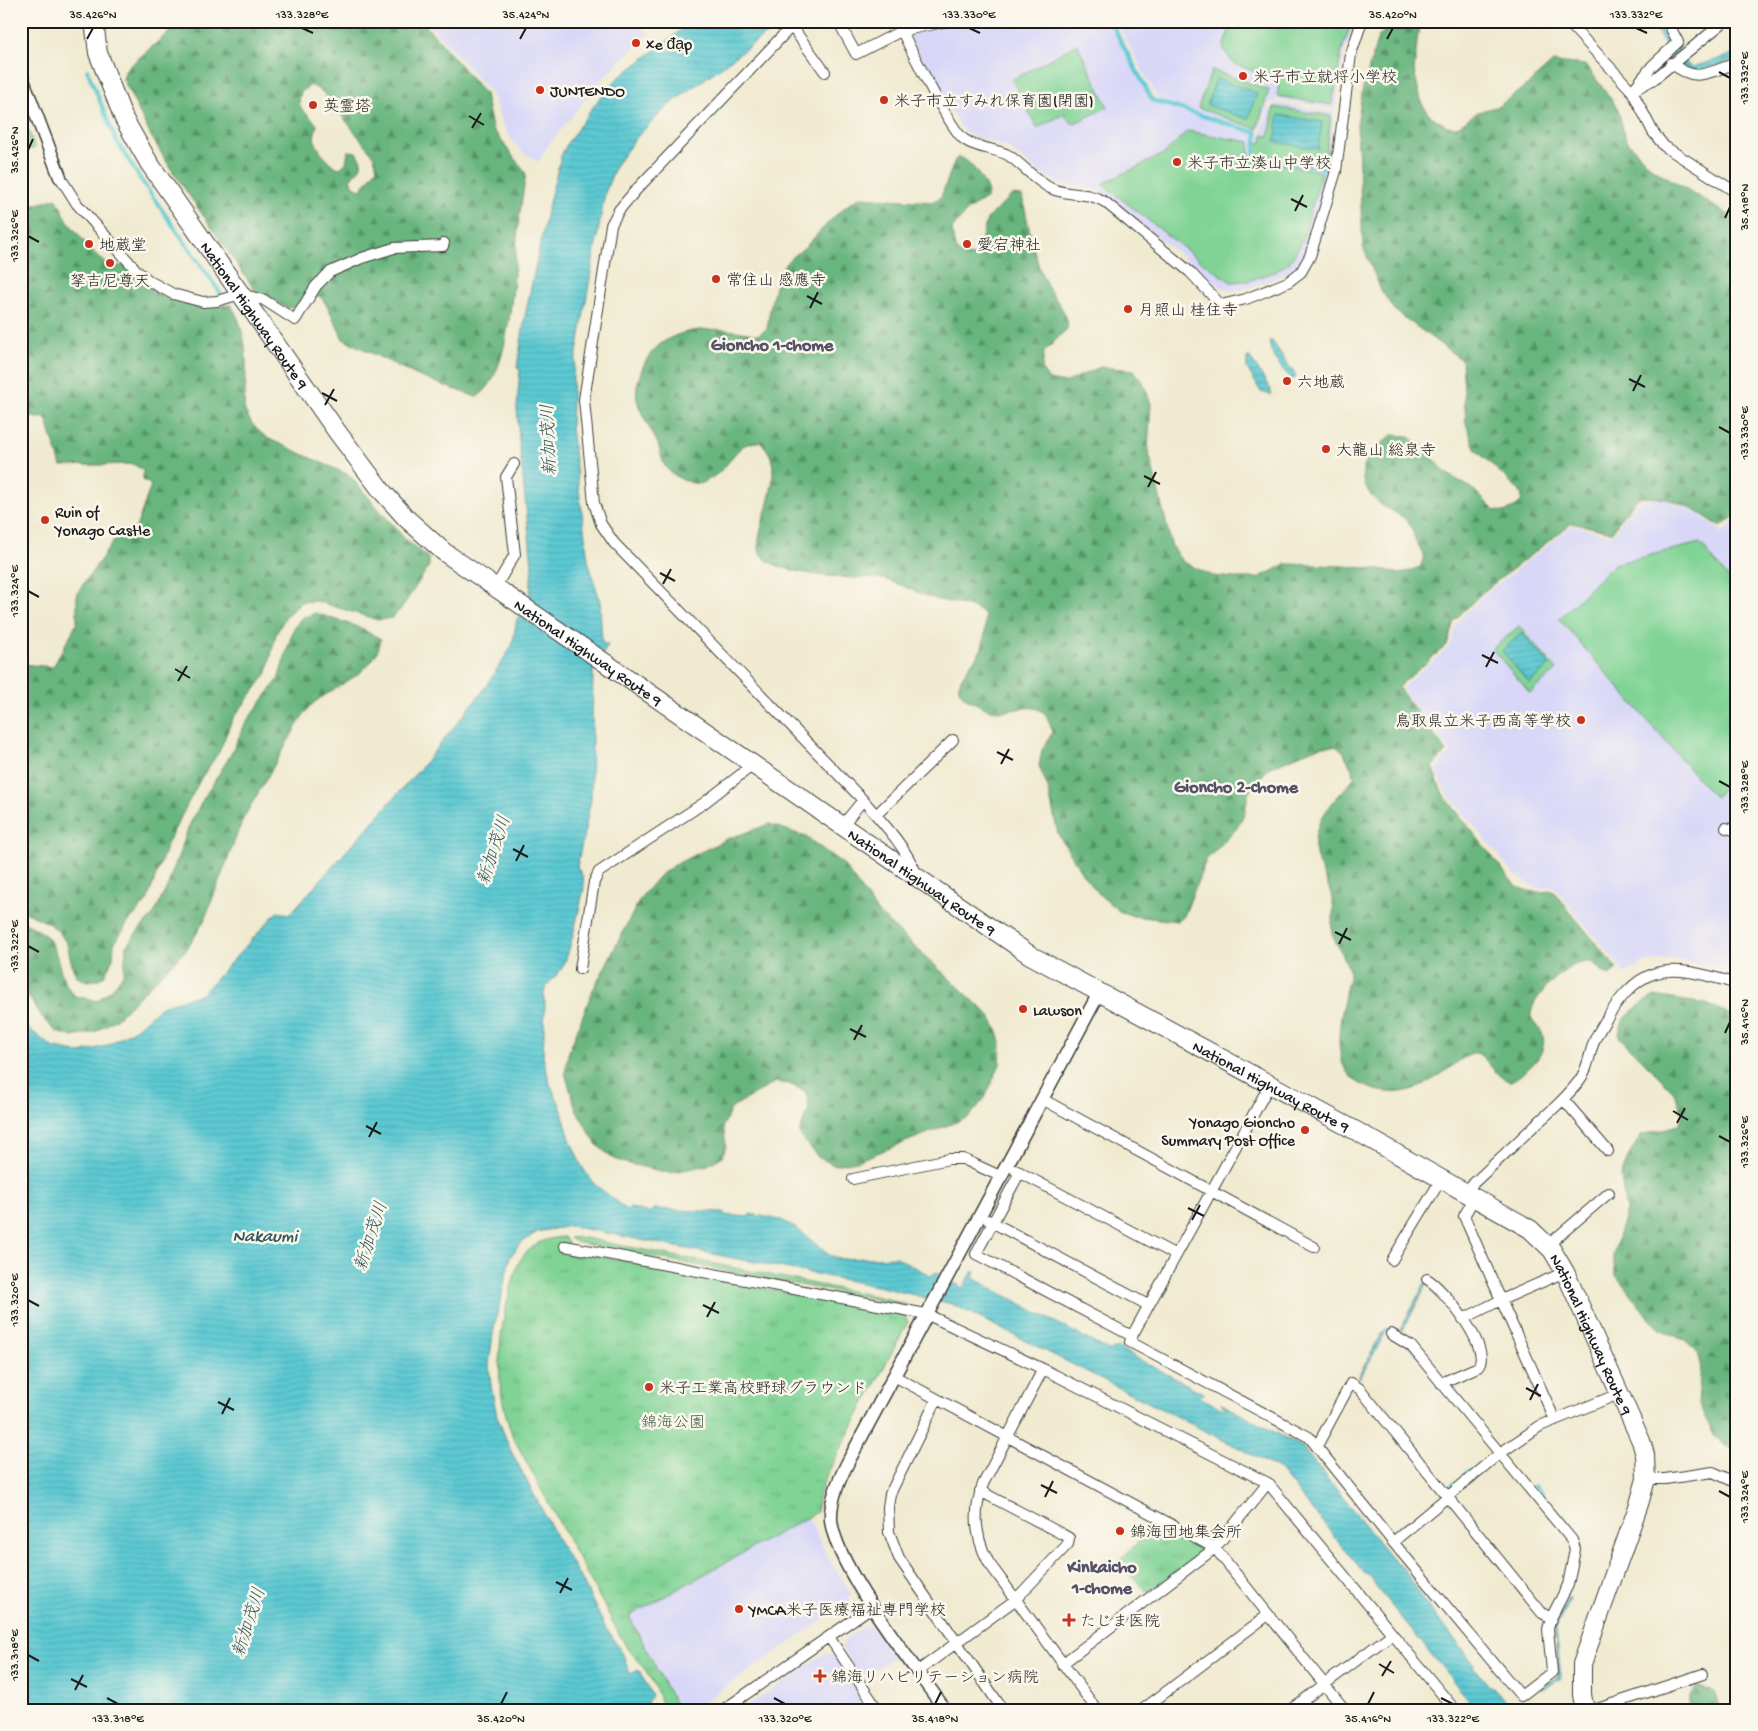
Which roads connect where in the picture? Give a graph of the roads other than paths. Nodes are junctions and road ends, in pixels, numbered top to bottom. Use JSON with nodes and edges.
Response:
{"nodes":[{"id":1,"x":94,"y":21,"type":"edge"},
{"id":2,"x":802,"y":21,"type":"edge"},
{"id":3,"x":838,"y":21,"type":"edge"},
{"id":4,"x":948,"y":21,"type":"edge"},
{"id":5,"x":1362,"y":21,"type":"edge"},
{"id":6,"x":1567,"y":21,"type":"edge"},
{"id":7,"x":1667,"y":21,"type":"edge"},
{"id":8,"x":1725,"y":21,"type":"edge"},
{"id":9,"x":899,"y":26,"type":"edge"},
{"id":10,"x":792,"y":27,"type":"junction"},
{"id":11,"x":1670,"y":60,"type":"junction"},
{"id":12,"x":1737,"y":63,"type":"edge"},
{"id":13,"x":825,"y":72,"type":"dead end"},
{"id":14,"x":21,"y":75,"type":"edge"},
{"id":15,"x":1632,"y":91,"type":"junction"},
{"id":16,"x":60,"y":177,"type":"joint"},
{"id":17,"x":1737,"y":193,"type":"edge"},
{"id":18,"x":444,"y":244,"type":"dead end"},
{"id":19,"x":240,"y":294,"type":"junction"},
{"id":20,"x":514,"y":464,"type":"dead end"},
{"id":21,"x":495,"y":588,"type":"junction"},
{"id":22,"x":953,"y":740,"type":"dead end"},
{"id":23,"x":754,"y":765,"type":"junction"},
{"id":24,"x":863,"y":800,"type":"junction"},
{"id":25,"x":876,"y":815,"type":"junction"},
{"id":26,"x":842,"y":826,"type":"junction"},
{"id":27,"x":1726,"y":828,"type":"dead end"},
{"id":28,"x":1737,"y":831,"type":"edge"},
{"id":29,"x":919,"y":878,"type":"junction"},
{"id":30,"x":580,"y":969,"type":"dead end"},
{"id":31,"x":1737,"y":984,"type":"edge"},
{"id":32,"x":1099,"y":993,"type":"junction"},
{"id":33,"x":1270,"y":1084,"type":"junction"},
{"id":34,"x":1563,"y":1099,"type":"junction"},
{"id":35,"x":1044,"y":1100,"type":"junction"},
{"id":36,"x":1608,"y":1151,"type":"dead end"},
{"id":37,"x":1005,"y":1171,"type":"junction"},
{"id":38,"x":1020,"y":1172,"type":"junction"},
{"id":39,"x":1442,"y":1178,"type":"junction"},
{"id":40,"x":854,"y":1180,"type":"dead end"},
{"id":41,"x":1211,"y":1191,"type":"junction"},
{"id":42,"x":1609,"y":1193,"type":"dead end"},
{"id":43,"x":1470,"y":1194,"type":"junction"},
{"id":44,"x":980,"y":1216,"type":"junction"},
{"id":45,"x":993,"y":1223,"type":"junction"},
{"id":46,"x":1548,"y":1245,"type":"junction"},
{"id":47,"x":565,"y":1246,"type":"dead end"},
{"id":48,"x":1314,"y":1247,"type":"dead end"},
{"id":49,"x":1176,"y":1255,"type":"junction"},
{"id":50,"x":1392,"y":1260,"type":"dead end"},
{"id":51,"x":1565,"y":1272,"type":"junction"},
{"id":52,"x":1427,"y":1279,"type":"dead end"},
{"id":53,"x":1501,"y":1300,"type":"junction"},
{"id":54,"x":1148,"y":1305,"type":"junction"},
{"id":55,"x":929,"y":1308,"type":"junction"},
{"id":56,"x":1463,"y":1319,"type":"junction"},
{"id":57,"x":1391,"y":1334,"type":"dead end"},
{"id":58,"x":1132,"y":1336,"type":"junction"},
{"id":59,"x":1043,"y":1369,"type":"junction"},
{"id":60,"x":894,"y":1376,"type":"junction"},
{"id":61,"x":1441,"y":1383,"type":"junction"},
{"id":62,"x":1620,"y":1393,"type":"junction"},
{"id":63,"x":937,"y":1399,"type":"junction"},
{"id":64,"x":1555,"y":1420,"type":"junction"},
{"id":65,"x":1007,"y":1437,"type":"junction"},
{"id":66,"x":1317,"y":1446,"type":"junction"},
{"id":67,"x":1499,"y":1454,"type":"junction"},
{"id":68,"x":1646,"y":1479,"type":"junction"},
{"id":69,"x":1737,"y":1483,"type":"edge"},
{"id":70,"x":1268,"y":1484,"type":"junction"},
{"id":71,"x":980,"y":1491,"type":"junction"},
{"id":72,"x":1447,"y":1499,"type":"junction"},
{"id":73,"x":1393,"y":1542,"type":"junction"},
{"id":74,"x":1214,"y":1548,"type":"junction"},
{"id":75,"x":1015,"y":1600,"type":"junction"},
{"id":76,"x":873,"y":1606,"type":"junction"},
{"id":77,"x":1268,"y":1615,"type":"junction"},
{"id":78,"x":1550,"y":1618,"type":"junction"},
{"id":79,"x":1392,"y":1634,"type":"junction"},
{"id":80,"x":828,"y":1637,"type":"junction"},
{"id":81,"x":956,"y":1643,"type":"junction"},
{"id":82,"x":1062,"y":1664,"type":"junction"},
{"id":83,"x":918,"y":1671,"type":"junction"},
{"id":84,"x":1703,"y":1674,"type":"dead end"},
{"id":85,"x":1325,"y":1684,"type":"junction"},
{"id":86,"x":875,"y":1706,"type":"edge"},
{"id":87,"x":723,"y":1710,"type":"edge"},
{"id":88,"x":862,"y":1710,"type":"edge"},
{"id":89,"x":944,"y":1710,"type":"edge"},
{"id":90,"x":1003,"y":1710,"type":"edge"},
{"id":91,"x":1096,"y":1710,"type":"edge"},
{"id":92,"x":1142,"y":1710,"type":"edge"},
{"id":93,"x":1290,"y":1710,"type":"edge"},
{"id":94,"x":1344,"y":1710,"type":"edge"},
{"id":95,"x":1455,"y":1710,"type":"edge"},
{"id":96,"x":1585,"y":1710,"type":"edge"},
{"id":97,"x":1594,"y":1710,"type":"edge"}],
"edges":[{"from":1,"to":19,"type":"highway","name":"National Highway Route 9"},
{"from":2,"to":10,"type":"street"},
{"from":3,"to":9,"type":"street"},
{"from":4,"to":9,"type":"street"},
{"from":5,"to":9,"type":"street"},
{"from":6,"to":15,"type":"street"},
{"from":7,"to":11,"type":"street"},
{"from":8,"to":11,"type":"street"},
{"from":10,"to":13,"type":"street"},
{"from":10,"to":24,"type":"street"},
{"from":11,"to":12,"type":"street"},
{"from":11,"to":15,"type":"street"},
{"from":14,"to":16,"type":"street"},
{"from":15,"to":17,"type":"street"},
{"from":16,"to":19,"type":"street"},
{"from":18,"to":19,"type":"street"},
{"from":19,"to":21,"type":"highway","name":"National Highway Route 9"},
{"from":20,"to":21,"type":"street"},
{"from":21,"to":23,"type":"highway","name":"National Highway Route 9"},
{"from":22,"to":25,"type":"street"},
{"from":23,"to":26,"type":"highway","name":"National Highway Route 9"},
{"from":23,"to":30,"type":"street"},
{"from":24,"to":25,"type":"street"},
{"from":24,"to":26,"type":"street"},
{"from":25,"to":29,"type":"street"},
{"from":26,"to":29,"type":"highway","name":"National Highway Route 9"},
{"from":27,"to":28,"type":"street"},
{"from":29,"to":32,"type":"highway","name":"National Highway Route 9"},
{"from":31,"to":34,"type":"street"},
{"from":32,"to":33,"type":"highway","name":"National Highway Route 9"},
{"from":32,"to":35,"type":"street"},
{"from":33,"to":39,"type":"highway","name":"National Highway Route 9"},
{"from":33,"to":41,"type":"street"},
{"from":34,"to":36,"type":"street"},
{"from":34,"to":43,"type":"street"},
{"from":35,"to":37,"type":"street"},
{"from":35,"to":41,"type":"street"},
{"from":37,"to":38,"type":"street"},
{"from":37,"to":40,"type":"street"},
{"from":37,"to":44,"type":"street"},
{"from":38,"to":45,"type":"street"},
{"from":38,"to":49,"type":"street"},
{"from":39,"to":43,"type":"highway","name":"National Highway Route 9"},
{"from":39,"to":50,"type":"street"},
{"from":41,"to":48,"type":"street"},
{"from":41,"to":49,"type":"street"},
{"from":42,"to":46,"type":"street"},
{"from":43,"to":46,"type":"highway","name":"National Highway Route 9"},
{"from":43,"to":53,"type":"street"},
{"from":44,"to":45,"type":"street"},
{"from":44,"to":55,"type":"street"},
{"from":45,"to":54,"type":"street"},
{"from":45,"to":58,"type":"street"},
{"from":46,"to":51,"type":"highway","name":"National Highway Route 9"},
{"from":47,"to":55,"type":"street"},
{"from":49,"to":54,"type":"street"},
{"from":51,"to":53,"type":"street"},
{"from":51,"to":62,"type":"highway","name":"National Highway Route 9"},
{"from":52,"to":56,"type":"street"},
{"from":53,"to":56,"type":"street"},
{"from":53,"to":64,"type":"street"},
{"from":54,"to":58,"type":"street"},
{"from":55,"to":59,"type":"street"},
{"from":55,"to":60,"type":"street"},
{"from":56,"to":61,"type":"street"},
{"from":57,"to":61,"type":"street"},
{"from":58,"to":66,"type":"street"},
{"from":59,"to":65,"type":"street"},
{"from":59,"to":70,"type":"street"},
{"from":60,"to":63,"type":"street"},
{"from":60,"to":76,"type":"street"},
{"from":61,"to":67,"type":"street"},
{"from":62,"to":64,"type":"street"},
{"from":62,"to":68,"type":"highway","name":"National Highway Route 9"},
{"from":63,"to":65,"type":"street"},
{"from":63,"to":81,"type":"street"},
{"from":64,"to":67,"type":"street"},
{"from":65,"to":71,"type":"street"},
{"from":65,"to":74,"type":"street"},
{"from":66,"to":72,"type":"street"},
{"from":66,"to":73,"type":"street"},
{"from":67,"to":72,"type":"street"},
{"from":67,"to":78,"type":"street"},
{"from":68,"to":69,"type":"street"},
{"from":68,"to":96,"type":"highway","name":"National Highway Route 9"},
{"from":70,"to":74,"type":"street"},
{"from":70,"to":79,"type":"street"},
{"from":71,"to":75,"type":"street"},
{"from":71,"to":75,"type":"street"},
{"from":72,"to":73,"type":"street"},
{"from":72,"to":78,"type":"street"},
{"from":73,"to":78,"type":"street"},
{"from":74,"to":77,"type":"street"},
{"from":74,"to":82,"type":"street"},
{"from":75,"to":81,"type":"street"},
{"from":75,"to":82,"type":"street"},
{"from":76,"to":80,"type":"street"},
{"from":76,"to":83,"type":"street"},
{"from":77,"to":85,"type":"street"},
{"from":77,"to":92,"type":"street"},
{"from":79,"to":85,"type":"street"},
{"from":79,"to":95,"type":"street"},
{"from":80,"to":86,"type":"street"},
{"from":80,"to":87,"type":"street"},
{"from":81,"to":83,"type":"street"},
{"from":81,"to":90,"type":"street"},
{"from":82,"to":91,"type":"street"},
{"from":83,"to":89,"type":"street"},
{"from":84,"to":97,"type":"street"},
{"from":85,"to":93,"type":"street"},
{"from":85,"to":94,"type":"street"},
{"from":86,"to":88,"type":"street"}]}
